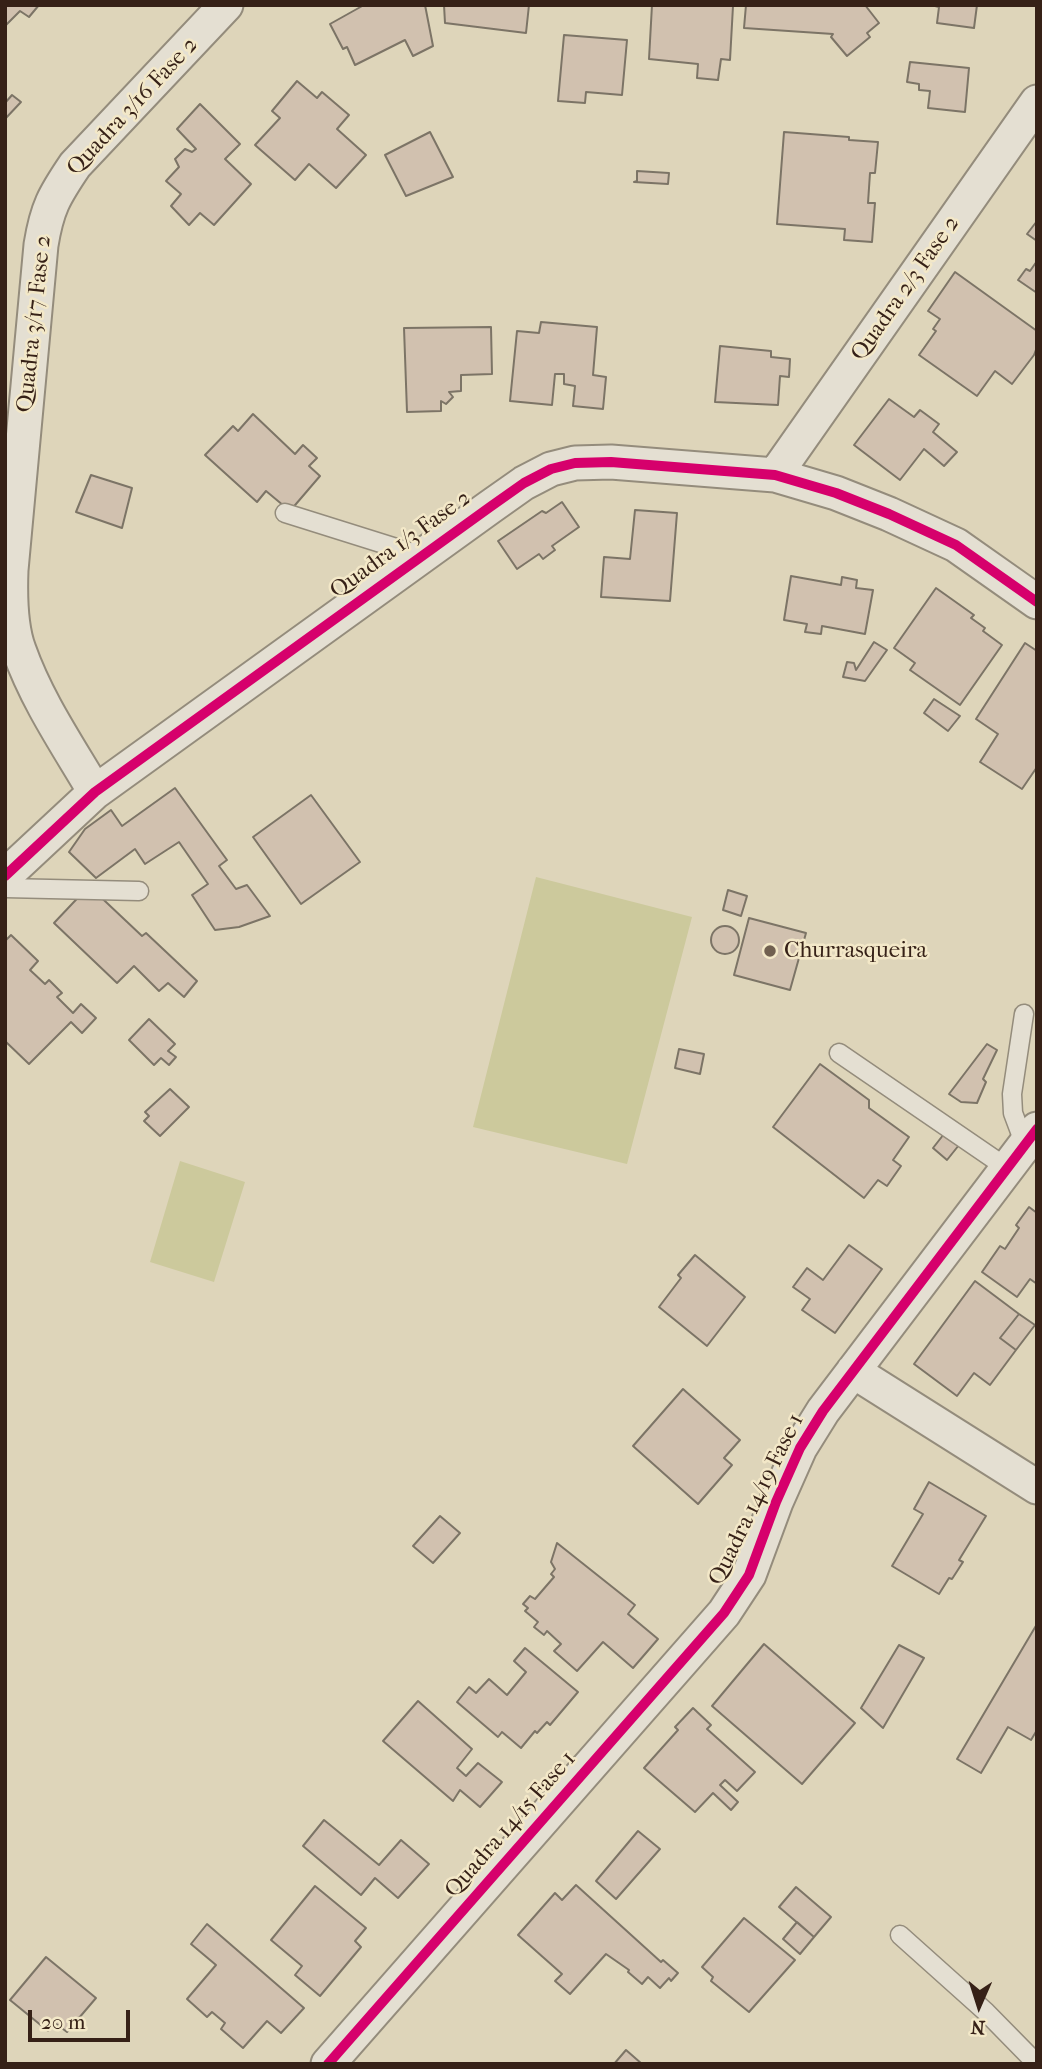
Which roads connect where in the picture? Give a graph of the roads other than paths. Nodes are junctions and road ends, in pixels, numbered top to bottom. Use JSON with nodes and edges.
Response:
{"nodes":[{"id":1,"x":226,"y":5,"type":"edge"},
{"id":2,"x":1037,"y":102,"type":"edge"},
{"id":3,"x":46,"y":214,"type":"joint"},
{"id":4,"x":775,"y":475,"type":"junction"},
{"id":5,"x":285,"y":513,"type":"dead end"},
{"id":6,"x":422,"y":556,"type":"junction"},
{"id":7,"x":1037,"y":602,"type":"edge"},
{"id":8,"x":95,"y":792,"type":"junction"},
{"id":9,"x":5,"y":876,"type":"edge"},
{"id":10,"x":5,"y":888,"type":"edge"},
{"id":11,"x":139,"y":891,"type":"dead end"},
{"id":12,"x":1024,"y":1014,"type":"dead end"},
{"id":13,"x":839,"y":1053,"type":"dead end"},
{"id":14,"x":1023,"y":1148,"type":"edge"},
{"id":15,"x":853,"y":1371,"type":"junction"},
{"id":16,"x":1037,"y":1487,"type":"edge"},
{"id":17,"x":724,"y":1613,"type":"joint"},
{"id":18,"x":900,"y":1935,"type":"dead end"},
{"id":19,"x":328,"y":2064,"type":"edge"},
{"id":20,"x":1037,"y":2064,"type":"edge"}],
"edges":[{"from":1,"to":3,"type":"street","name":"Quadra 3/16 Fase 2"},
{"from":2,"to":4,"type":"street","name":"Quadra 2/3 Fase 2"},
{"from":3,"to":8,"type":"street","name":"Quadra 3/17 Fase 2"},
{"from":4,"to":6,"type":"street","name":"Quadra 1/3 Fase 2"},
{"from":4,"to":7,"type":"street","name":"Quadra 1/3 Fase 2"},
{"from":5,"to":6,"type":"lane"},
{"from":6,"to":8,"type":"street","name":"Quadra 1/3 Fase 2"},
{"from":8,"to":9,"type":"street","name":"Quadra 1/3 Fase 2"},
{"from":10,"to":11,"type":"lane"},
{"from":12,"to":14,"type":"lane"},
{"from":13,"to":14,"type":"lane"},
{"from":14,"to":15,"type":"street","name":"Quadra 14/19 Fase 1"},
{"from":15,"to":16,"type":"street"},
{"from":15,"to":17,"type":"street","name":"Quadra 14/19 Fase 1"},
{"from":17,"to":19,"type":"street","name":"Quadra 14/15 Fase 1"},
{"from":18,"to":20,"type":"lane"}]}
